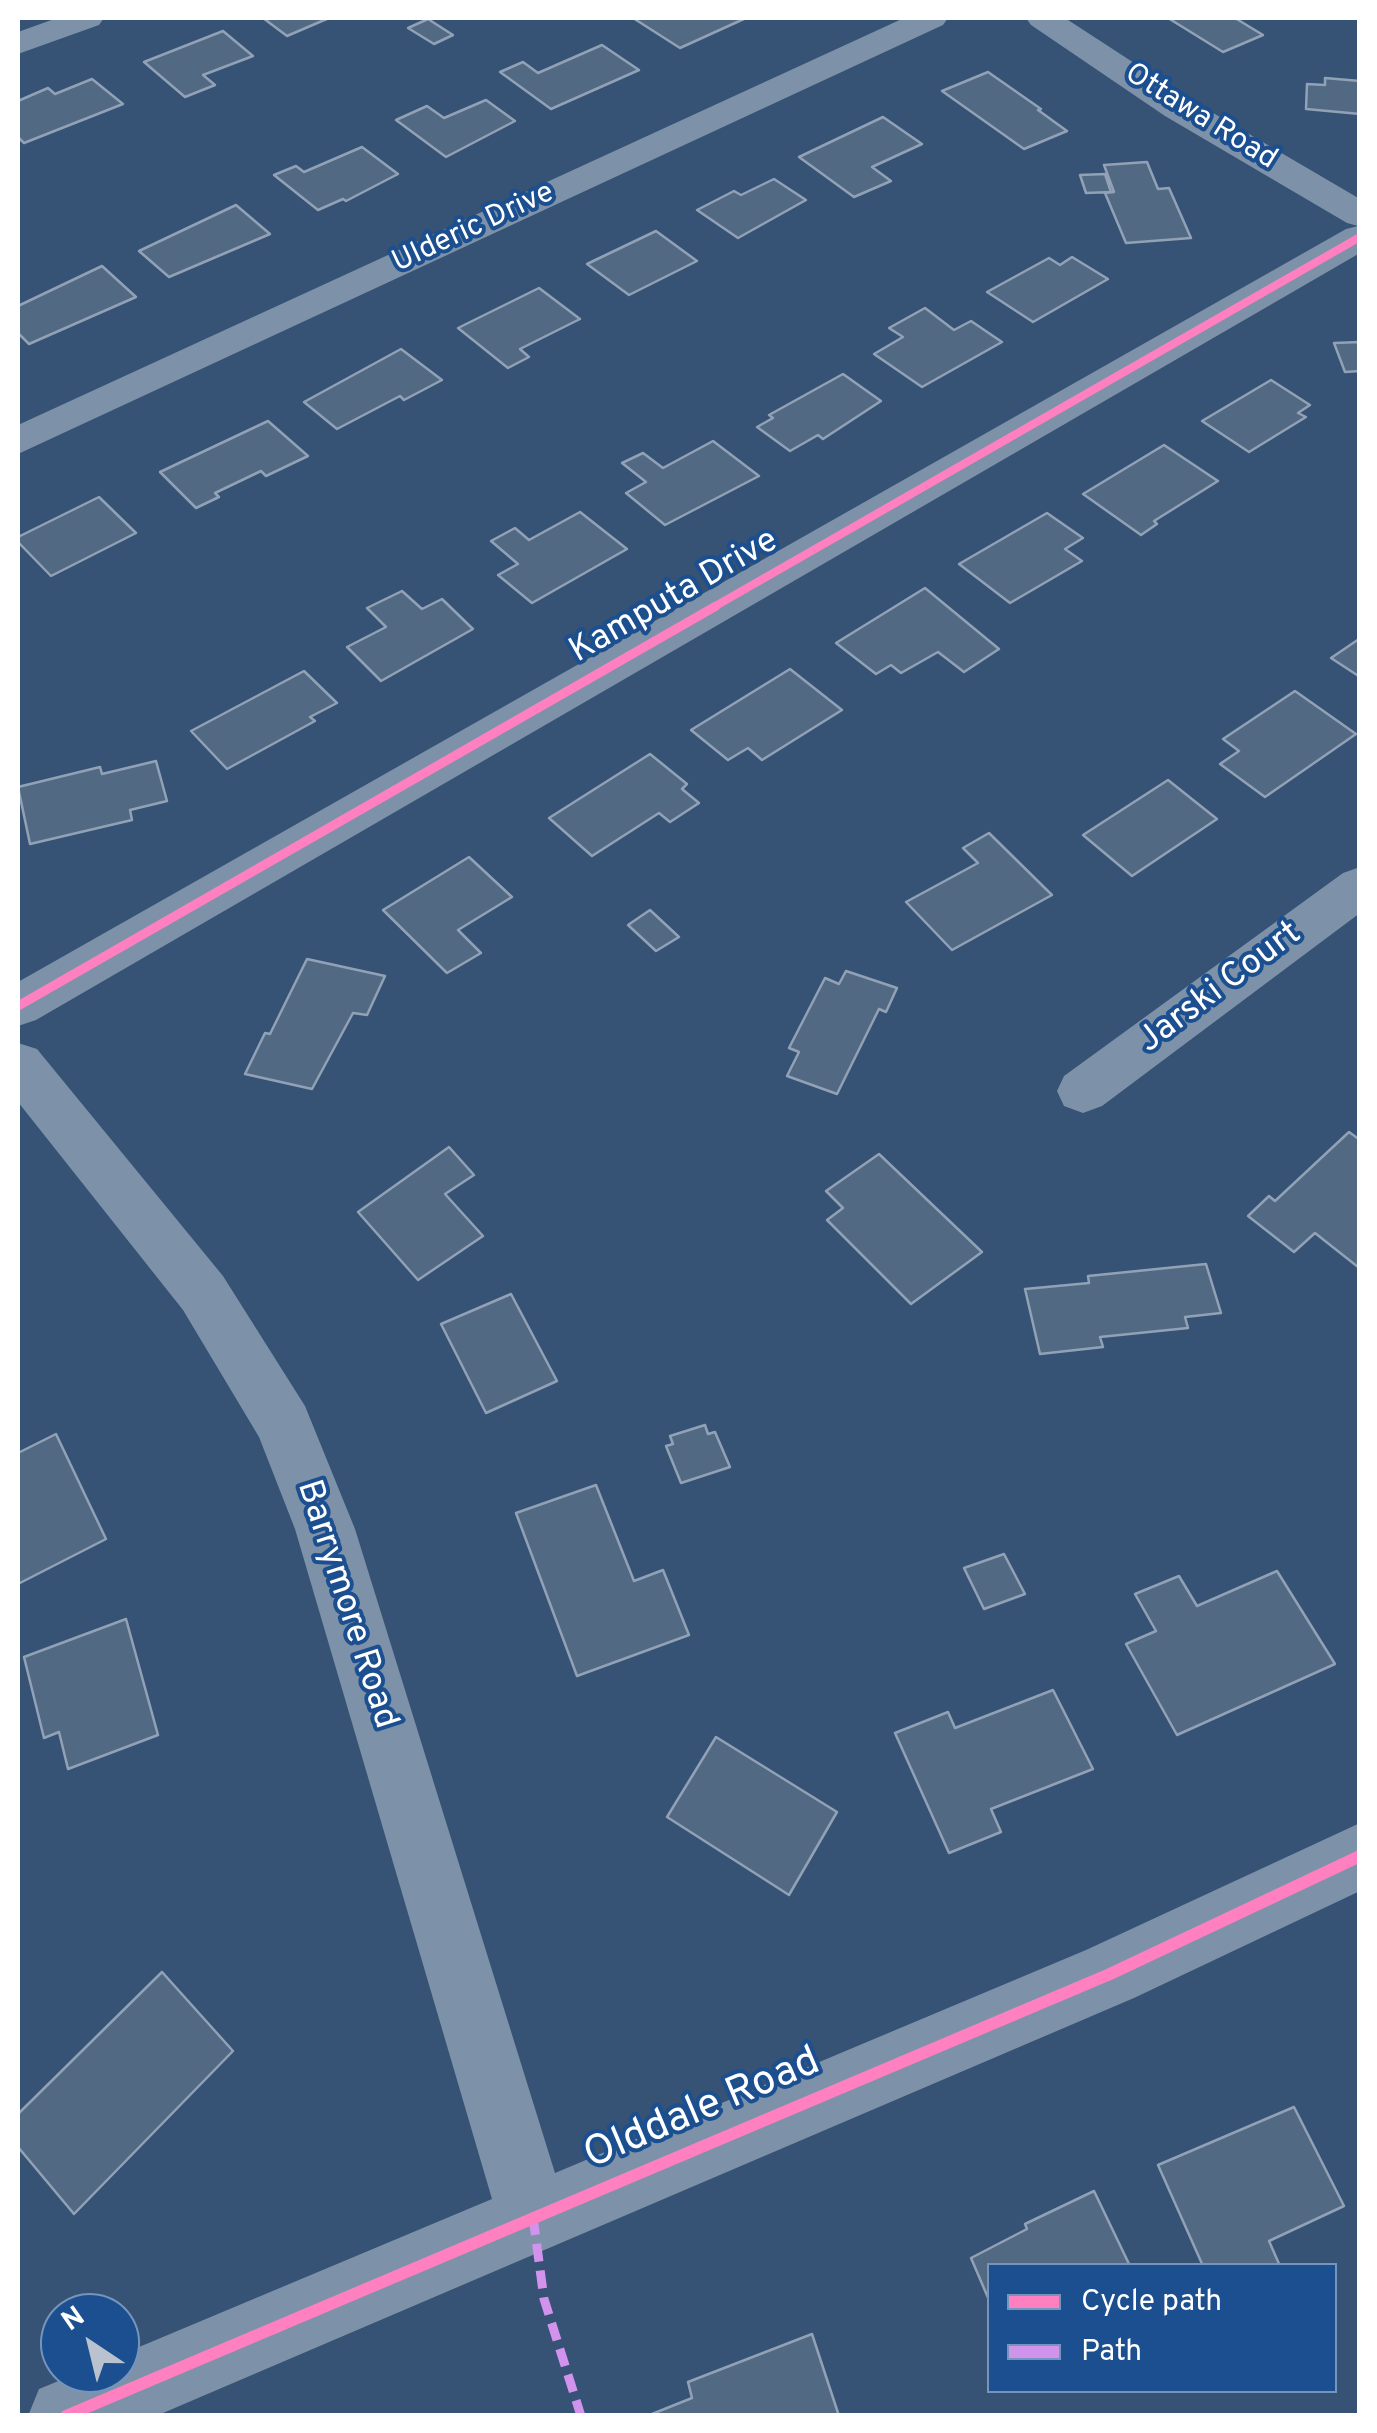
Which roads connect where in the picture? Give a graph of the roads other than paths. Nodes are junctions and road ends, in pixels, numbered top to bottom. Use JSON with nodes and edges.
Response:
{"nodes":[{"id":1,"x":87,"y":18,"type":"edge"},
{"id":2,"x":931,"y":18,"type":"edge"},
{"id":3,"x":1043,"y":18,"type":"edge"},
{"id":4,"x":18,"y":44,"type":"edge"},
{"id":5,"x":1360,"y":215,"type":"edge"},
{"id":6,"x":1360,"y":237,"type":"edge"},
{"id":7,"x":18,"y":441,"type":"edge"},
{"id":8,"x":1360,"y":886,"type":"edge"},
{"id":9,"x":18,"y":1006,"type":"edge"},
{"id":10,"x":18,"y":1064,"type":"edge"},
{"id":11,"x":1083,"y":1091,"type":"dead end"},
{"id":12,"x":1360,"y":1856,"type":"edge"},
{"id":13,"x":533,"y":2218,"type":"junction"},
{"id":14,"x":66,"y":2416,"type":"edge"}],
"edges":[{"from":1,"to":4,"type":"street"},
{"from":2,"to":7,"type":"street","name":"Ulderic Drive"},
{"from":3,"to":5,"type":"street","name":"Ottawa Road"},
{"from":6,"to":9,"type":"street","name":"Kamputa Drive"},
{"from":8,"to":11,"type":"street","name":"Jarski Court"},
{"from":10,"to":13,"type":"street","name":"Barrymore Road"},
{"from":12,"to":13,"type":"street","name":"Olddale Road"},
{"from":13,"to":14,"type":"street","name":"Olddale Road"}]}
